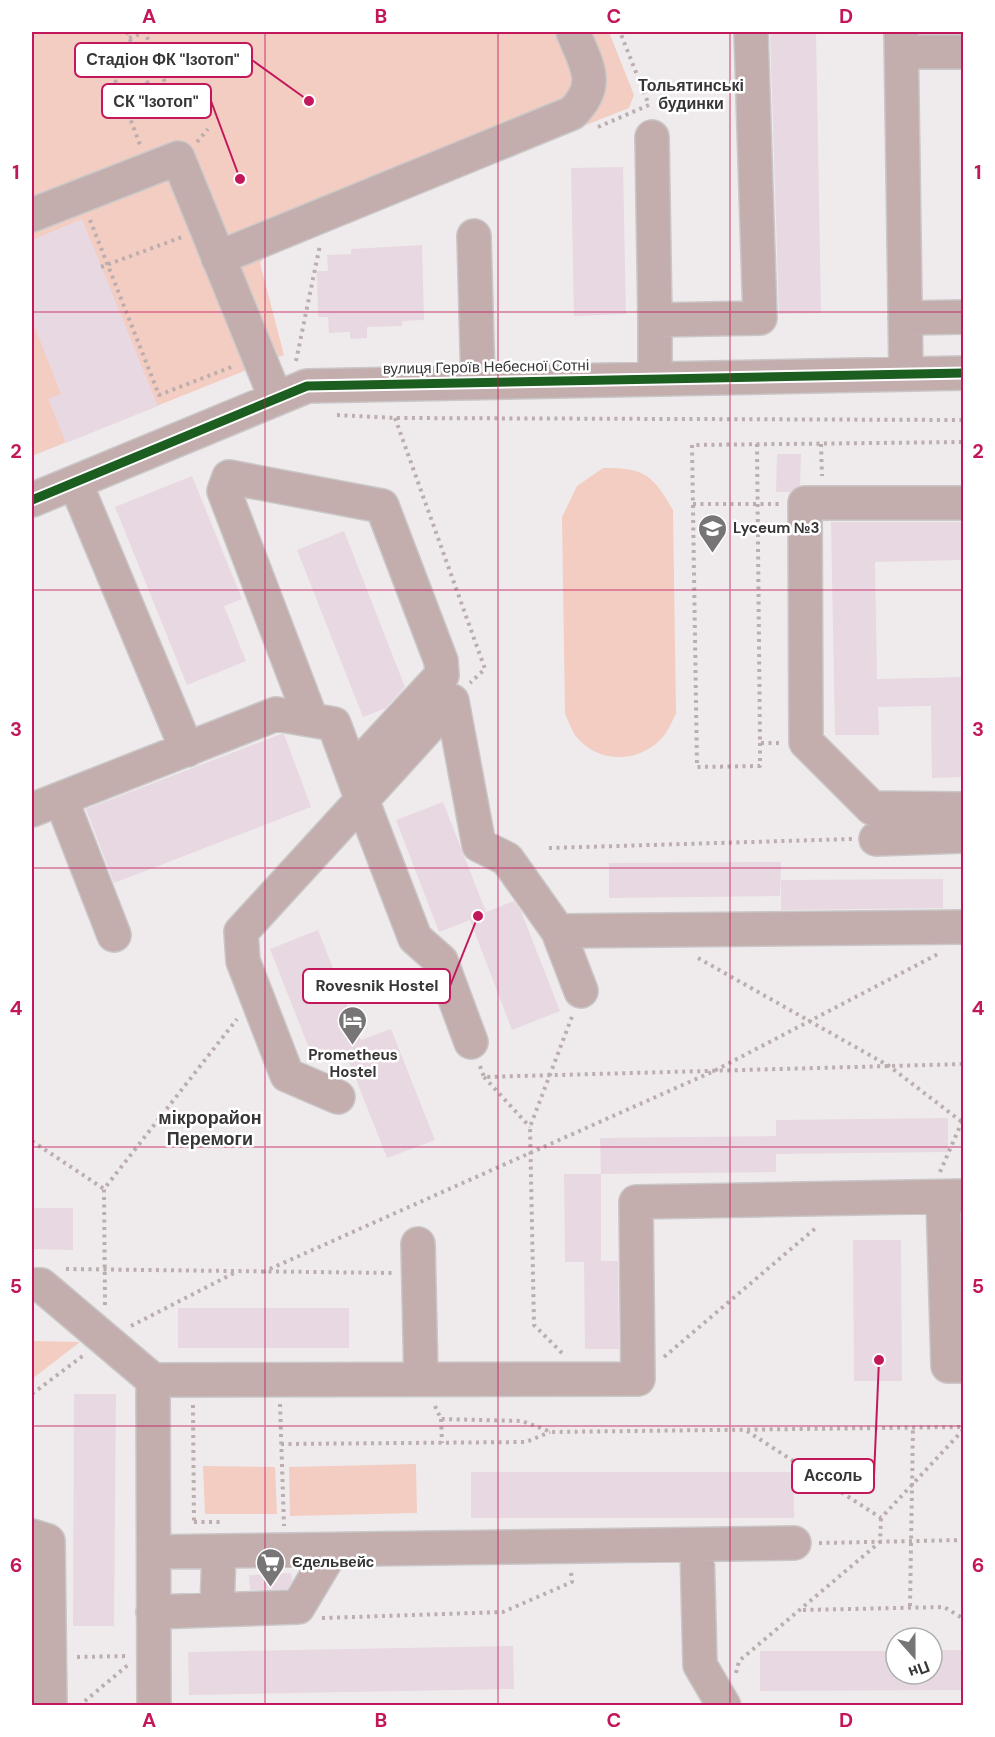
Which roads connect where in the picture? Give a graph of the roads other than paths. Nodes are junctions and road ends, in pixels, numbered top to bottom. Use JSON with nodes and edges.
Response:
{"nodes":[{"id":1,"x":573,"y":32,"type":"edge"},
{"id":2,"x":751,"y":32,"type":"edge"},
{"id":3,"x":902,"y":42,"type":"edge"},
{"id":4,"x":963,"y":52,"type":"edge"},
{"id":5,"x":652,"y":137,"type":"dead end"},
{"id":6,"x":32,"y":215,"type":"edge"},
{"id":7,"x":474,"y":236,"type":"dead end"},
{"id":8,"x":212,"y":243,"type":"junction"},
{"id":9,"x":963,"y":317,"type":"edge"},
{"id":10,"x":905,"y":318,"type":"junction"},
{"id":11,"x":655,"y":320,"type":"junction"},
{"id":12,"x":963,"y":373,"type":"edge"},
{"id":13,"x":906,"y":374,"type":"junction"},
{"id":14,"x":266,"y":377,"type":"junction"},
{"id":15,"x":655,"y":379,"type":"junction"},
{"id":16,"x":478,"y":383,"type":"junction"},
{"id":17,"x":75,"y":483,"type":"junction"},
{"id":18,"x":32,"y":500,"type":"edge"},
{"id":19,"x":963,"y":503,"type":"edge"},
{"id":20,"x":311,"y":719,"type":"junction"},
{"id":21,"x":187,"y":750,"type":"junction"},
{"id":22,"x":357,"y":786,"type":"junction"},
{"id":23,"x":62,"y":799,"type":"junction"},
{"id":24,"x":963,"y":808,"type":"edge"},
{"id":25,"x":32,"y":810,"type":"edge"},
{"id":26,"x":884,"y":828,"type":"junction"},
{"id":27,"x":963,"y":836,"type":"edge"},
{"id":28,"x":963,"y":927,"type":"edge"},
{"id":29,"x":558,"y":932,"type":"junction"},
{"id":30,"x":114,"y":935,"type":"dead end"},
{"id":31,"x":581,"y":991,"type":"road end"},
{"id":32,"x":471,"y":1042,"type":"road end"},
{"id":33,"x":338,"y":1096,"type":"dead end"},
{"id":34,"x":945,"y":1197,"type":"edge"},
{"id":35,"x":418,"y":1258,"type":"road end"},
{"id":36,"x":32,"y":1285,"type":"edge"},
{"id":37,"x":963,"y":1366,"type":"edge"},
{"id":38,"x":421,"y":1379,"type":"junction"},
{"id":39,"x":153,"y":1380,"type":"junction"},
{"id":40,"x":32,"y":1536,"type":"edge"},
{"id":41,"x":794,"y":1544,"type":"road end"},
{"id":42,"x":697,"y":1546,"type":"junction"},
{"id":43,"x":332,"y":1550,"type":"junction"},
{"id":44,"x":207,"y":1551,"type":"junction"},
{"id":45,"x":153,"y":1552,"type":"junction"},
{"id":46,"x":217,"y":1609,"type":"junction"},
{"id":47,"x":153,"y":1612,"type":"junction"},
{"id":48,"x":729,"y":1694,"type":"edge"},
{"id":49,"x":50,"y":1706,"type":"edge"},
{"id":50,"x":154,"y":1706,"type":"edge"}],
"edges":[{"from":1,"to":8,"type":"street"},
{"from":2,"to":11,"type":"street"},
{"from":3,"to":4,"type":"street"},
{"from":3,"to":10,"type":"street"},
{"from":5,"to":11,"type":"street"},
{"from":6,"to":8,"type":"street"},
{"from":7,"to":16,"type":"street"},
{"from":8,"to":14,"type":"street"},
{"from":9,"to":10,"type":"street"},
{"from":10,"to":13,"type":"street"},
{"from":11,"to":15,"type":"street"},
{"from":12,"to":13,"type":"street","name":"вулиця Героїв Небесної Сотні"},
{"from":13,"to":15,"type":"street","name":"вулиця Героїв Небесної Сотні"},
{"from":14,"to":16,"type":"street","name":"вулиця Героїв Небесної Сотні"},
{"from":14,"to":17,"type":"street","name":"вулиця Героїв Небесної Сотні"},
{"from":15,"to":16,"type":"street","name":"вулиця Героїв Небесної Сотні"},
{"from":17,"to":18,"type":"street","name":"вулиця Героїв Небесної Сотні"},
{"from":17,"to":21,"type":"street"},
{"from":19,"to":26,"type":"street"},
{"from":20,"to":21,"type":"street"},
{"from":20,"to":22,"type":"street"},
{"from":20,"to":22,"type":"street"},
{"from":21,"to":23,"type":"street"},
{"from":22,"to":29,"type":"street"},
{"from":22,"to":32,"type":"street"},
{"from":22,"to":33,"type":"street"},
{"from":23,"to":25,"type":"street"},
{"from":23,"to":30,"type":"street"},
{"from":24,"to":26,"type":"street"},
{"from":26,"to":27,"type":"street"},
{"from":28,"to":29,"type":"street"},
{"from":29,"to":31,"type":"street"},
{"from":34,"to":37,"type":"street"},
{"from":34,"to":38,"type":"street"},
{"from":35,"to":38,"type":"street"},
{"from":36,"to":39,"type":"street"},
{"from":38,"to":39,"type":"street"},
{"from":39,"to":45,"type":"street"},
{"from":40,"to":49,"type":"street"},
{"from":41,"to":42,"type":"street"},
{"from":42,"to":43,"type":"street"},
{"from":42,"to":48,"type":"street"},
{"from":43,"to":44,"type":"street"},
{"from":43,"to":46,"type":"street"},
{"from":44,"to":45,"type":"street"},
{"from":44,"to":46,"type":"street"},
{"from":45,"to":47,"type":"street"},
{"from":46,"to":47,"type":"street"},
{"from":47,"to":50,"type":"street"}]}
